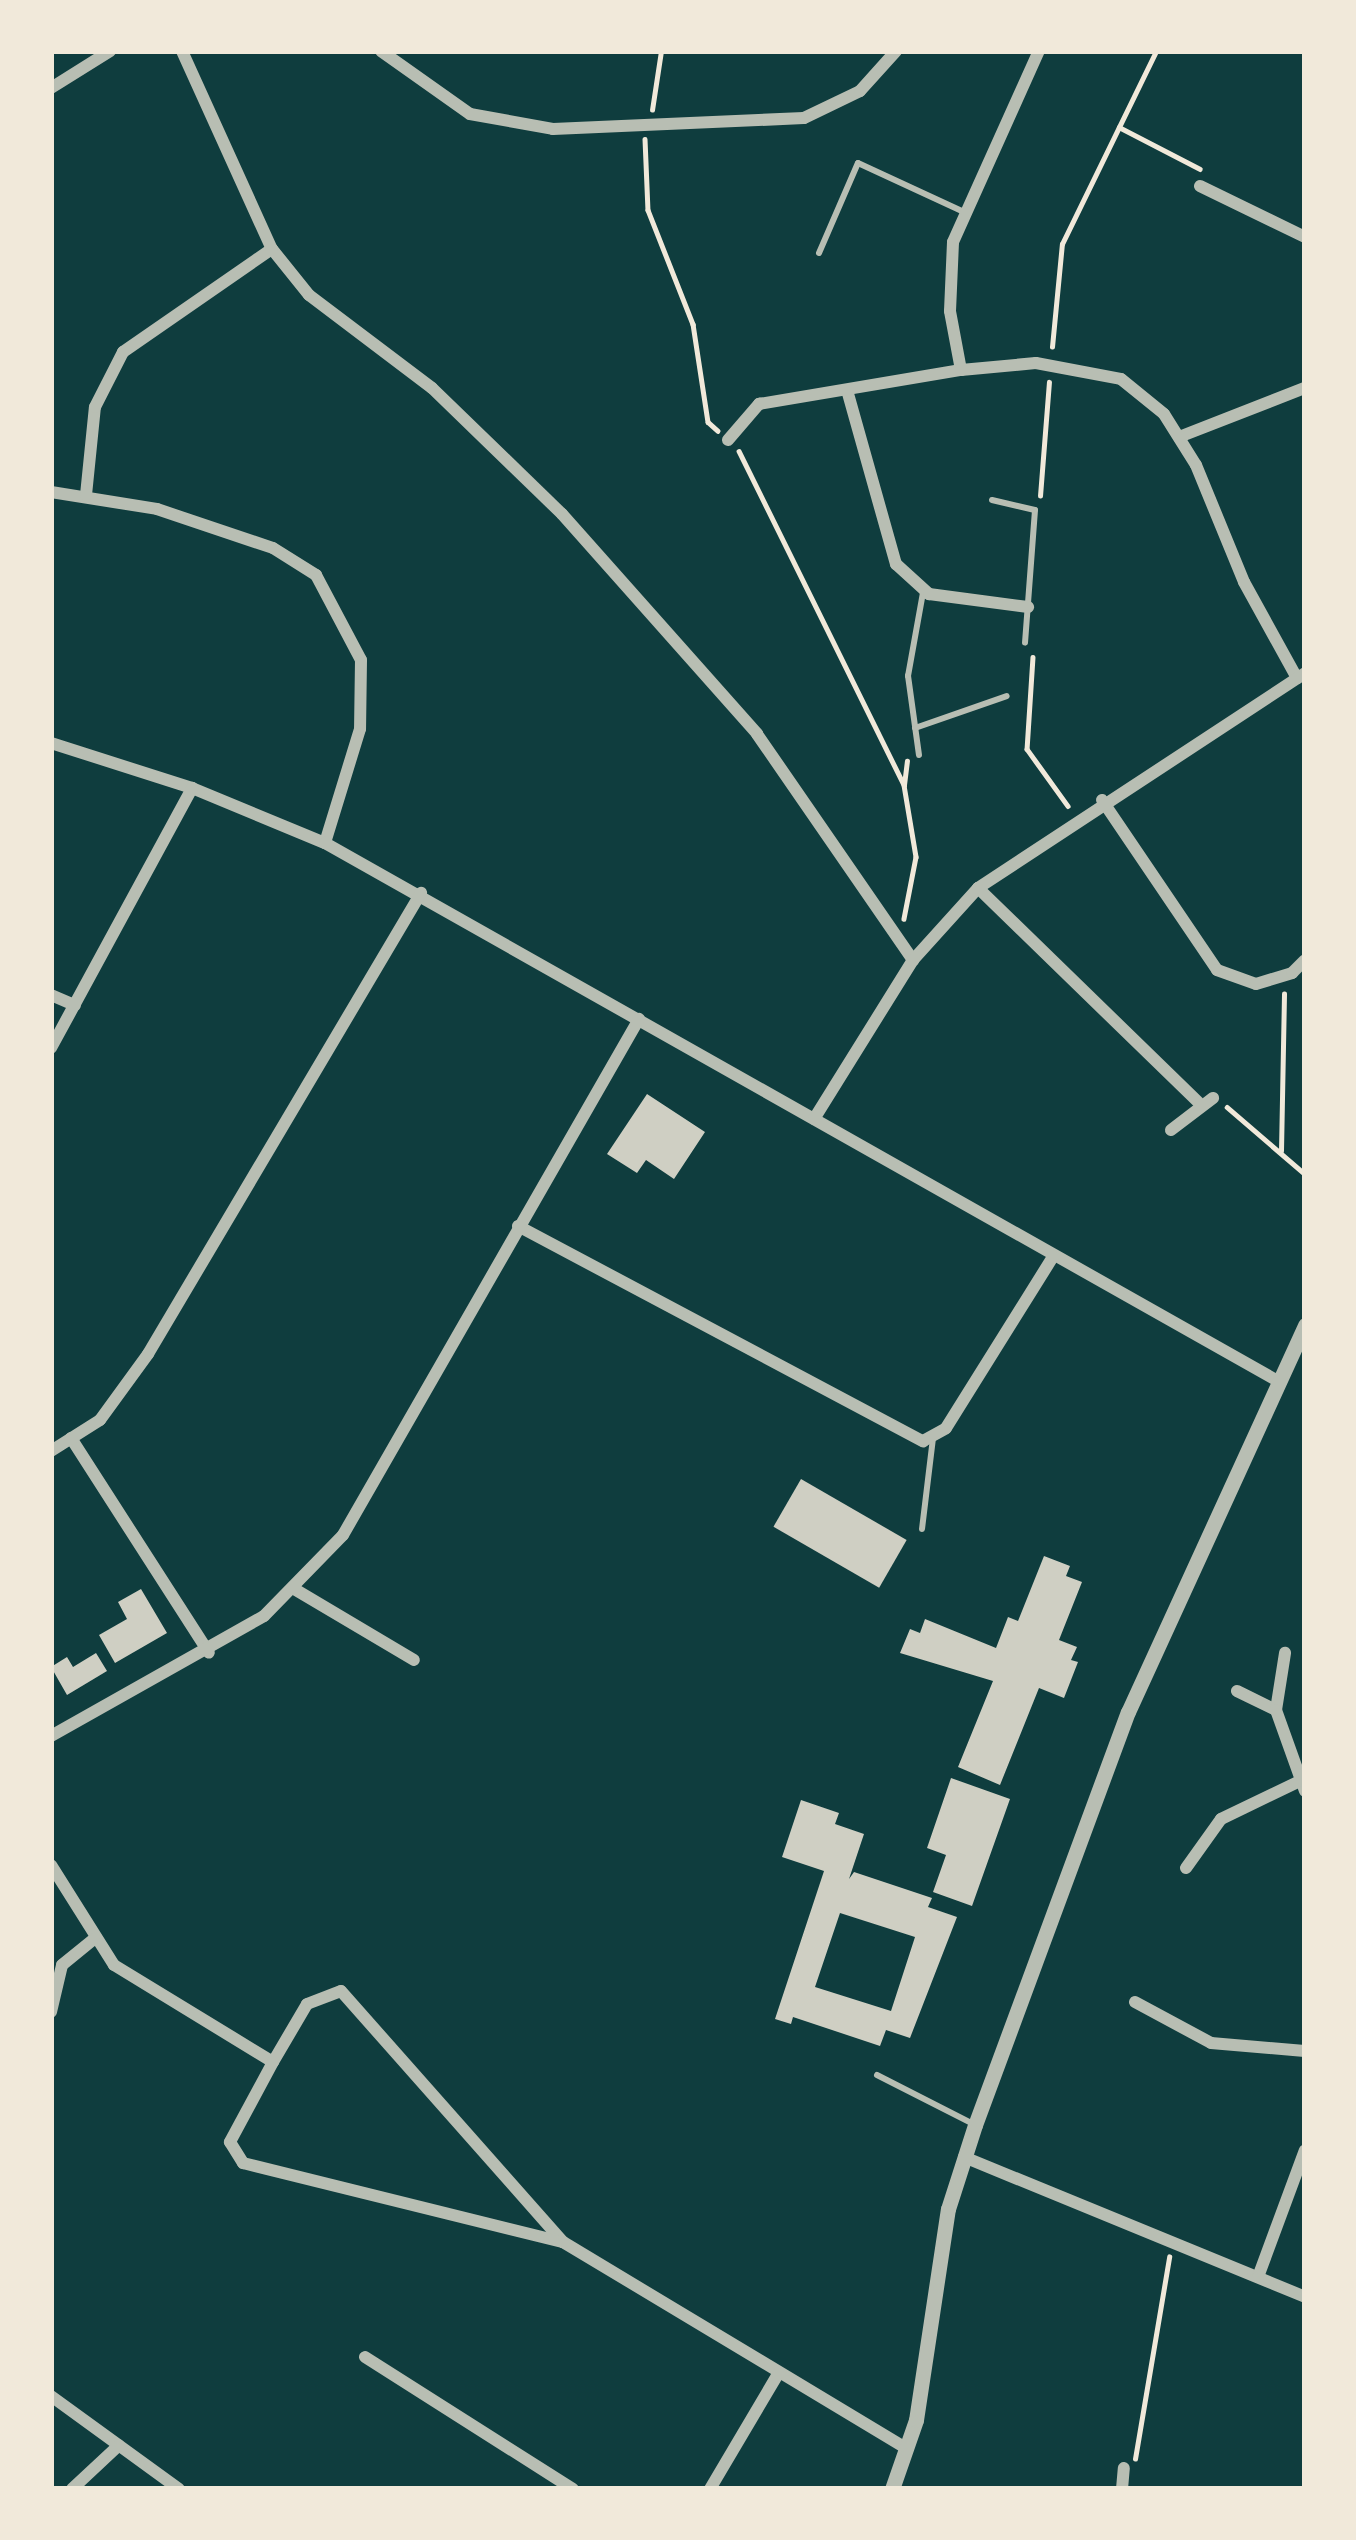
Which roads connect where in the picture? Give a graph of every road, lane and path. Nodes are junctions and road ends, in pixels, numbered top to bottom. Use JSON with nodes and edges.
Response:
{"nodes":[{"id":1,"x":110,"y":51,"type":"edge"},
{"id":2,"x":182,"y":51,"type":"edge"},
{"id":3,"x":381,"y":51,"type":"edge"},
{"id":4,"x":662,"y":51,"type":"edge"},
{"id":5,"x":896,"y":51,"type":"edge"},
{"id":6,"x":1040,"y":51,"type":"edge"},
{"id":7,"x":1156,"y":51,"type":"edge"},
{"id":8,"x":93,"y":55,"type":"edge"},
{"id":9,"x":51,"y":88,"type":"edge"},
{"id":10,"x":648,"y":128,"type":"junction"},
{"id":11,"x":1119,"y":128,"type":"junction"},
{"id":12,"x":1200,"y":186,"type":"joint"},
{"id":13,"x":962,"y":212,"type":"junction"},
{"id":14,"x":1305,"y":237,"type":"edge"},
{"id":15,"x":272,"y":250,"type":"junction"},
{"id":16,"x":819,"y":254,"type":"dead end"},
{"id":17,"x":1050,"y":364,"type":"junction"},
{"id":18,"x":961,"y":370,"type":"junction"},
{"id":19,"x":1305,"y":388,"type":"edge"},
{"id":20,"x":848,"y":390,"type":"junction"},
{"id":21,"x":1179,"y":437,"type":"junction"},
{"id":22,"x":728,"y":440,"type":"junction"},
{"id":23,"x":51,"y":493,"type":"edge"},
{"id":24,"x":86,"y":496,"type":"junction"},
{"id":25,"x":992,"y":500,"type":"dead end"},
{"id":26,"x":1035,"y":510,"type":"junction"},
{"id":27,"x":924,"y":590,"type":"junction"},
{"id":28,"x":1028,"y":607,"type":"junction"},
{"id":29,"x":1024,"y":644,"type":"joint"},
{"id":30,"x":1301,"y":675,"type":"edge"},
{"id":31,"x":1007,"y":696,"type":"dead end"},
{"id":32,"x":915,"y":728,"type":"junction"},
{"id":33,"x":51,"y":743,"type":"edge"},
{"id":34,"x":919,"y":755,"type":"dead end"},
{"id":35,"x":192,"y":788,"type":"junction"},
{"id":36,"x":1102,"y":800,"type":"junction"},
{"id":37,"x":1076,"y":818,"type":"junction"},
{"id":38,"x":325,"y":843,"type":"junction"},
{"id":39,"x":978,"y":888,"type":"junction"},
{"id":40,"x":421,"y":893,"type":"junction"},
{"id":41,"x":897,"y":939,"type":"junction"},
{"id":42,"x":913,"y":960,"type":"junction"},
{"id":43,"x":1305,"y":960,"type":"edge"},
{"id":44,"x":1285,"y":976,"type":"junction"},
{"id":45,"x":51,"y":995,"type":"edge"},
{"id":46,"x":75,"y":1005,"type":"junction"},
{"id":47,"x":639,"y":1019,"type":"junction"},
{"id":48,"x":51,"y":1048,"type":"edge"},
{"id":49,"x":1213,"y":1098,"type":"joint"},
{"id":50,"x":1198,"y":1102,"type":"junction"},
{"id":51,"x":814,"y":1120,"type":"junction"},
{"id":52,"x":1172,"y":1130,"type":"dead end"},
{"id":53,"x":1281,"y":1150,"type":"junction"},
{"id":54,"x":1305,"y":1174,"type":"edge"},
{"id":55,"x":518,"y":1226,"type":"junction"},
{"id":56,"x":1053,"y":1257,"type":"junction"},
{"id":57,"x":1305,"y":1325,"type":"edge"},
{"id":58,"x":1276,"y":1381,"type":"junction"},
{"id":59,"x":71,"y":1438,"type":"junction"},
{"id":60,"x":933,"y":1438,"type":"junction"},
{"id":61,"x":51,"y":1451,"type":"edge"},
{"id":62,"x":922,"y":1529,"type":"dead end"},
{"id":63,"x":296,"y":1590,"type":"junction"},
{"id":64,"x":208,"y":1653,"type":"junction"},
{"id":65,"x":1285,"y":1653,"type":"dead end"},
{"id":66,"x":414,"y":1660,"type":"dead end"},
{"id":67,"x":1237,"y":1690,"type":"dead end"},
{"id":68,"x":1276,"y":1710,"type":"junction"},
{"id":69,"x":52,"y":1732,"type":"edge"},
{"id":70,"x":1301,"y":1787,"type":"edge"},
{"id":71,"x":51,"y":1865,"type":"edge"},
{"id":72,"x":1186,"y":1868,"type":"dead end"},
{"id":73,"x":94,"y":1939,"type":"junction"},
{"id":74,"x":1135,"y":2002,"type":"dead end"},
{"id":75,"x":51,"y":2012,"type":"edge"},
{"id":76,"x":1305,"y":2050,"type":"edge"},
{"id":77,"x":273,"y":2062,"type":"junction"},
{"id":78,"x":877,"y":2075,"type":"dead end"},
{"id":79,"x":975,"y":2125,"type":"junction"},
{"id":80,"x":1305,"y":2150,"type":"edge"},
{"id":81,"x":964,"y":2157,"type":"junction"},
{"id":82,"x":1172,"y":2240,"type":"junction"},
{"id":83,"x":563,"y":2242,"type":"junction"},
{"id":84,"x":1258,"y":2277,"type":"junction"},
{"id":85,"x":1305,"y":2297,"type":"edge"},
{"id":86,"x":365,"y":2357,"type":"dead end"},
{"id":87,"x":778,"y":2374,"type":"junction"},
{"id":88,"x":51,"y":2396,"type":"edge"},
{"id":89,"x":119,"y":2445,"type":"junction"},
{"id":90,"x":908,"y":2449,"type":"junction"},
{"id":91,"x":1124,"y":2468,"type":"joint"},
{"id":92,"x":72,"y":2489,"type":"edge"},
{"id":93,"x":179,"y":2489,"type":"edge"},
{"id":94,"x":573,"y":2489,"type":"edge"},
{"id":95,"x":710,"y":2489,"type":"edge"},
{"id":96,"x":892,"y":2489,"type":"edge"},
{"id":97,"x":1121,"y":2489,"type":"edge"}],
"edges":[{"from":1,"to":8,"type":"street"},
{"from":2,"to":15,"type":"street"},
{"from":3,"to":10,"type":"street"},
{"from":4,"to":10,"type":"path"},
{"from":5,"to":10,"type":"street"},
{"from":6,"to":13,"type":"street"},
{"from":7,"to":11,"type":"path"},
{"from":8,"to":9,"type":"street"},
{"from":10,"to":22,"type":"path"},
{"from":11,"to":12,"type":"path"},
{"from":11,"to":17,"type":"path"},
{"from":12,"to":14,"type":"street"},
{"from":13,"to":16,"type":"lane"},
{"from":13,"to":18,"type":"street"},
{"from":15,"to":24,"type":"street"},
{"from":15,"to":41,"type":"street"},
{"from":17,"to":18,"type":"street"},
{"from":17,"to":21,"type":"street"},
{"from":17,"to":26,"type":"path"},
{"from":18,"to":20,"type":"street"},
{"from":19,"to":21,"type":"street"},
{"from":20,"to":22,"type":"street"},
{"from":20,"to":27,"type":"street"},
{"from":21,"to":30,"type":"street"},
{"from":22,"to":41,"type":"path"},
{"from":23,"to":24,"type":"street"},
{"from":24,"to":38,"type":"street"},
{"from":25,"to":26,"type":"lane"},
{"from":26,"to":28,"type":"lane"},
{"from":27,"to":28,"type":"street"},
{"from":27,"to":32,"type":"lane"},
{"from":28,"to":29,"type":"lane"},
{"from":29,"to":37,"type":"path"},
{"from":30,"to":36,"type":"street"},
{"from":31,"to":32,"type":"lane"},
{"from":32,"to":34,"type":"lane"},
{"from":33,"to":35,"type":"street"},
{"from":35,"to":38,"type":"street"},
{"from":35,"to":46,"type":"street"},
{"from":36,"to":37,"type":"street"},
{"from":36,"to":44,"type":"street"},
{"from":37,"to":39,"type":"street"},
{"from":38,"to":40,"type":"street"},
{"from":39,"to":42,"type":"street"},
{"from":39,"to":50,"type":"street"},
{"from":40,"to":47,"type":"street"},
{"from":40,"to":59,"type":"street"},
{"from":41,"to":42,"type":"street"},
{"from":42,"to":51,"type":"street"},
{"from":43,"to":44,"type":"street"},
{"from":44,"to":53,"type":"path"},
{"from":45,"to":46,"type":"street"},
{"from":46,"to":48,"type":"street"},
{"from":47,"to":51,"type":"street"},
{"from":47,"to":55,"type":"street"},
{"from":49,"to":50,"type":"street"},
{"from":49,"to":53,"type":"path"},
{"from":50,"to":52,"type":"street"},
{"from":51,"to":56,"type":"street"},
{"from":53,"to":54,"type":"path"},
{"from":55,"to":60,"type":"street"},
{"from":55,"to":63,"type":"street"},
{"from":56,"to":58,"type":"street"},
{"from":56,"to":60,"type":"street"},
{"from":57,"to":58,"type":"street"},
{"from":58,"to":79,"type":"street"},
{"from":59,"to":61,"type":"street"},
{"from":59,"to":64,"type":"street"},
{"from":60,"to":62,"type":"lane"},
{"from":63,"to":64,"type":"street"},
{"from":63,"to":66,"type":"street"},
{"from":64,"to":69,"type":"street"},
{"from":65,"to":68,"type":"street"},
{"from":67,"to":68,"type":"street"},
{"from":68,"to":70,"type":"street"},
{"from":70,"to":72,"type":"street"},
{"from":71,"to":73,"type":"street"},
{"from":73,"to":75,"type":"street"},
{"from":73,"to":77,"type":"street"},
{"from":74,"to":76,"type":"street"},
{"from":77,"to":83,"type":"street"},
{"from":77,"to":83,"type":"street"},
{"from":78,"to":79,"type":"lane"},
{"from":79,"to":81,"type":"street"},
{"from":80,"to":84,"type":"street"},
{"from":81,"to":82,"type":"street"},
{"from":81,"to":90,"type":"street"},
{"from":82,"to":84,"type":"street"},
{"from":82,"to":91,"type":"path"},
{"from":83,"to":87,"type":"street"},
{"from":84,"to":85,"type":"street"},
{"from":86,"to":94,"type":"street"},
{"from":87,"to":90,"type":"street"},
{"from":87,"to":95,"type":"street"},
{"from":88,"to":89,"type":"street"},
{"from":89,"to":92,"type":"street"},
{"from":89,"to":93,"type":"street"},
{"from":90,"to":96,"type":"street"},
{"from":91,"to":97,"type":"street"}]}
